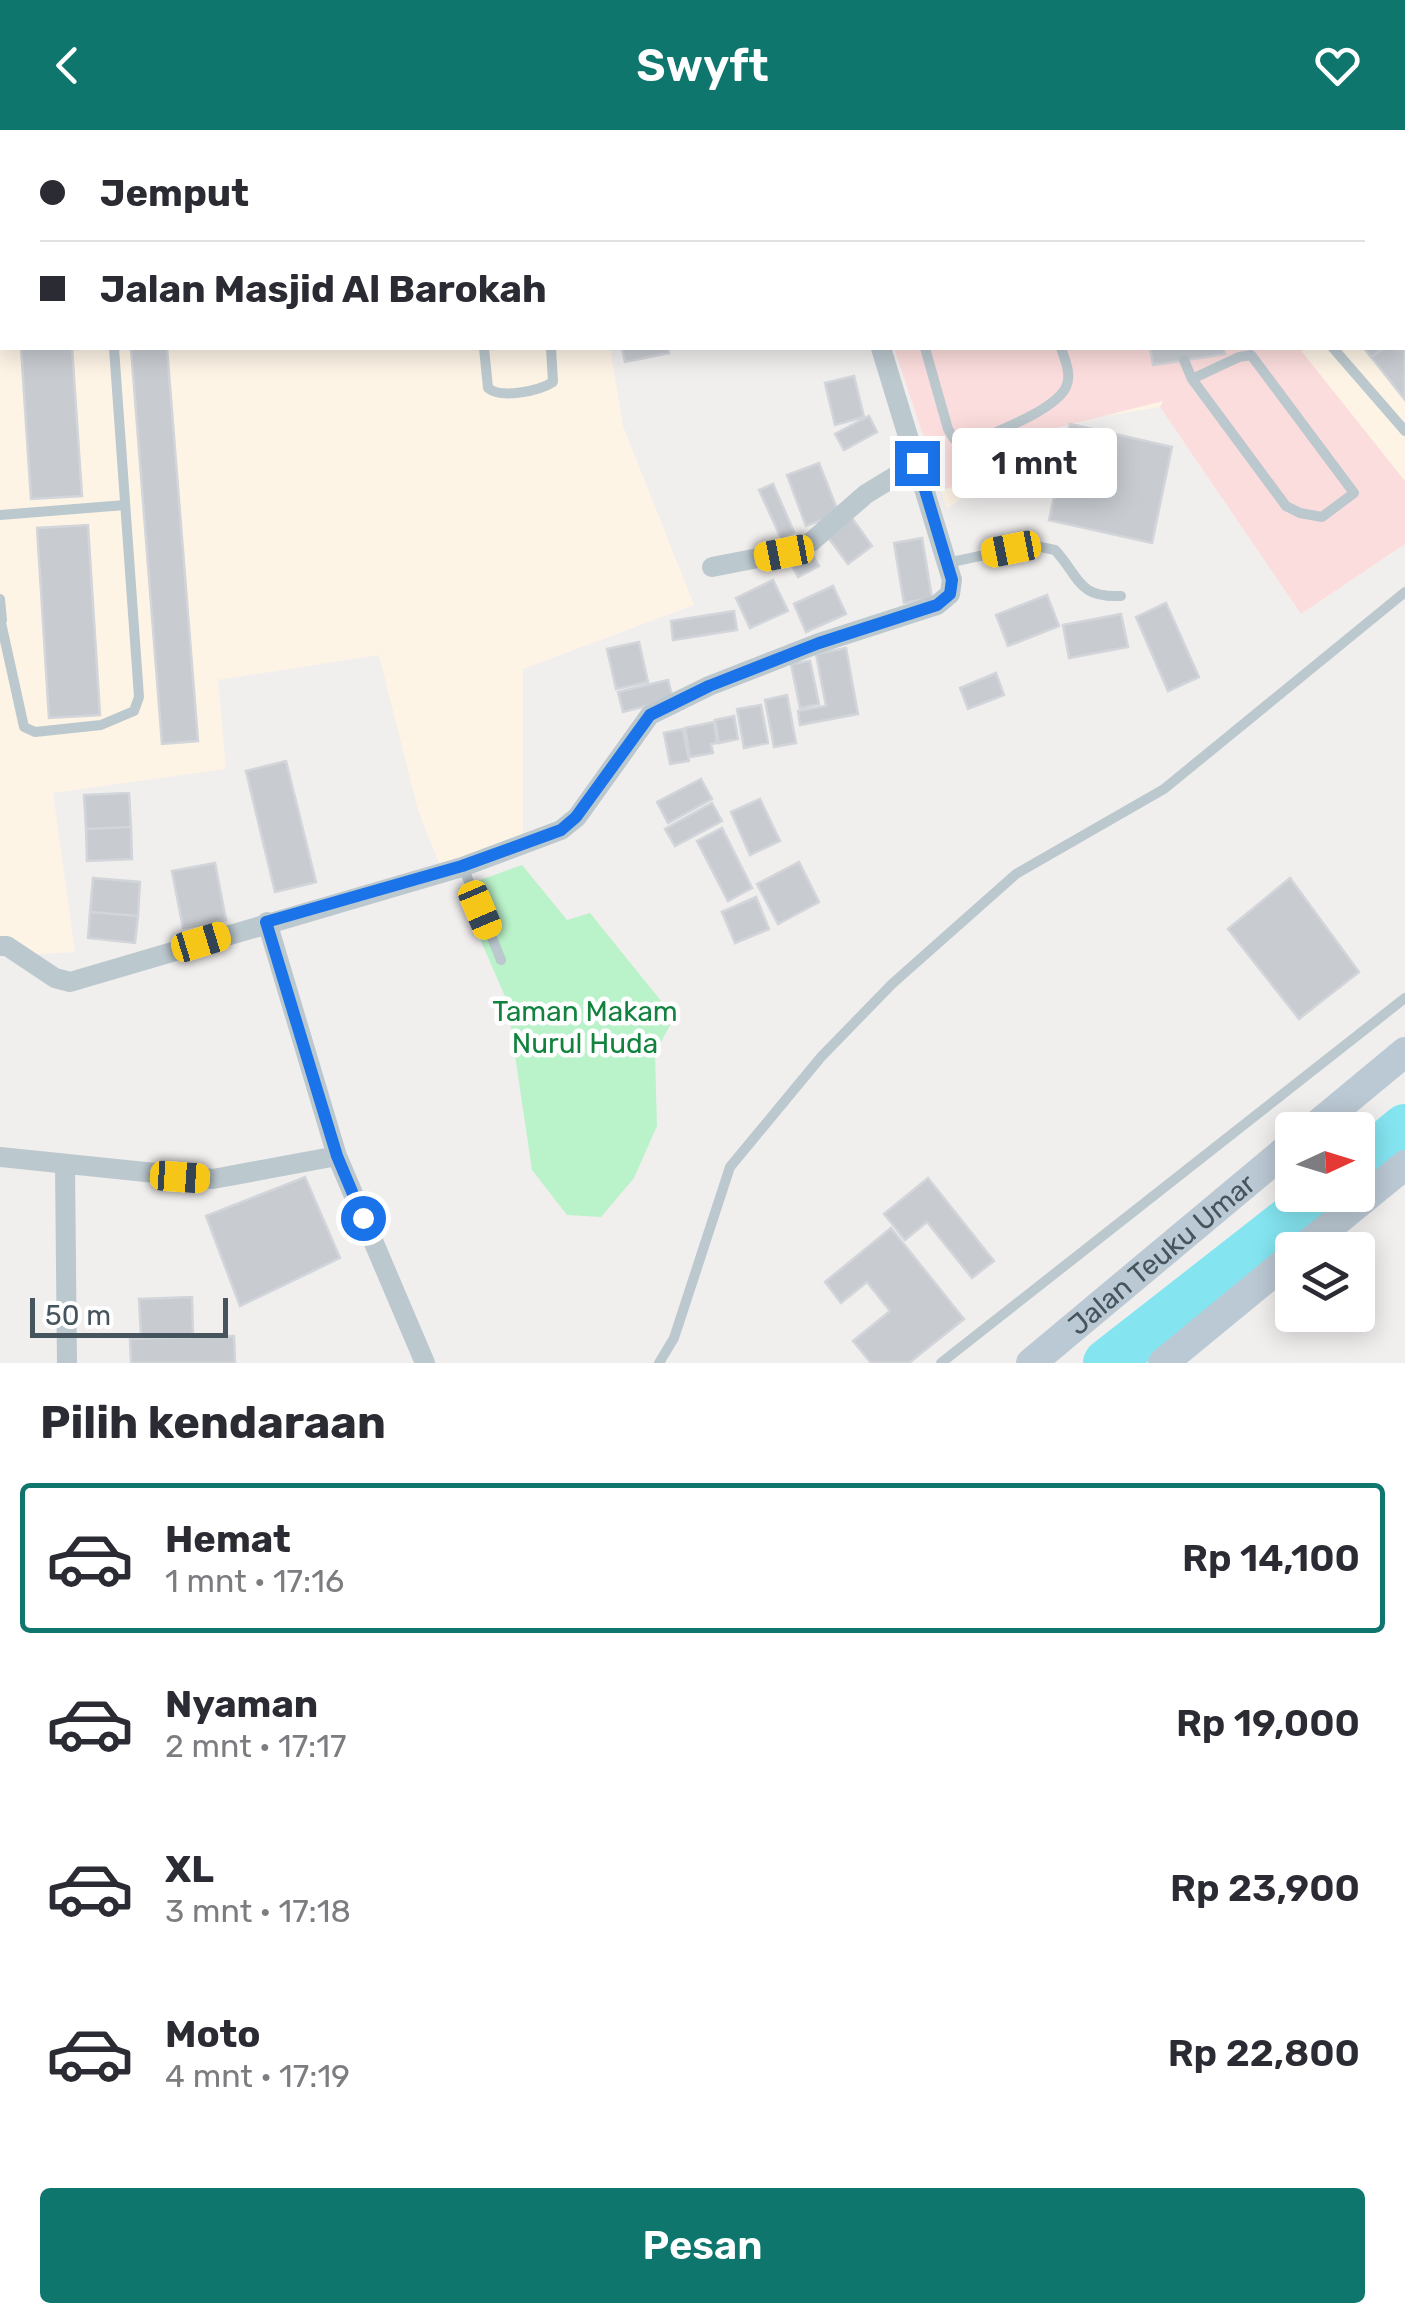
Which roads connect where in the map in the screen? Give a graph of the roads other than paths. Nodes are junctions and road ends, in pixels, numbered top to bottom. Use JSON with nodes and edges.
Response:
{"nodes":[{"id":1,"x":114,"y":350,"type":"edge"},
{"id":2,"x":484,"y":350,"type":"edge"},
{"id":3,"x":551,"y":350,"type":"edge"},
{"id":4,"x":882,"y":350,"type":"edge"},
{"id":5,"x":926,"y":350,"type":"edge"},
{"id":6,"x":1063,"y":350,"type":"edge"},
{"id":7,"x":1336,"y":350,"type":"edge"},
{"id":8,"x":1184,"y":360,"type":"dead end"},
{"id":9,"x":1192,"y":378,"type":"junction"},
{"id":10,"x":1405,"y":431,"type":"edge"},
{"id":11,"x":917,"y":463,"type":"junction"},
{"id":12,"x":126,"y":504,"type":"junction"},
{"id":13,"x":0,"y":515,"type":"edge"},
{"id":14,"x":712,"y":567,"type":"dead end"},
{"id":15,"x":949,"y":572,"type":"junction"},
{"id":16,"x":1405,"y":592,"type":"edge"},
{"id":17,"x":1121,"y":596,"type":"dead end"},
{"id":18,"x":0,"y":598,"type":"edge"},
{"id":19,"x":1,"y":619,"type":"edge"},
{"id":20,"x":462,"y":866,"type":"junction"},
{"id":21,"x":266,"y":922,"type":"junction"},
{"id":22,"x":0,"y":946,"type":"edge"},
{"id":23,"x":501,"y":960,"type":"dead end"},
{"id":24,"x":1405,"y":998,"type":"edge"},
{"id":25,"x":1405,"y":1052,"type":"edge"},
{"id":26,"x":1333,"y":1112,"type":"edge"},
{"id":27,"x":337,"y":1156,"type":"junction"},
{"id":28,"x":0,"y":1157,"type":"edge"},
{"id":29,"x":1275,"y":1160,"type":"edge"},
{"id":30,"x":1405,"y":1165,"type":"edge"},
{"id":31,"x":64,"y":1166,"type":"junction"},
{"id":32,"x":1323,"y":1232,"type":"edge"},
{"id":33,"x":1275,"y":1271,"type":"edge"},
{"id":34,"x":68,"y":1363,"type":"edge"},
{"id":35,"x":424,"y":1363,"type":"edge"},
{"id":36,"x":659,"y":1363,"type":"edge"},
{"id":37,"x":941,"y":1363,"type":"edge"},
{"id":38,"x":1030,"y":1363,"type":"edge"},
{"id":39,"x":1163,"y":1363,"type":"edge"}],
"edges":[{"from":1,"to":12,"type":"lane"},
{"from":2,"to":3,"type":"lane"},
{"from":4,"to":11,"type":"street"},
{"from":5,"to":6,"type":"lane"},
{"from":7,"to":10,"type":"lane"},
{"from":8,"to":9,"type":"lane"},
{"from":9,"to":9,"type":"lane"},
{"from":11,"to":14,"type":"street"},
{"from":11,"to":15,"type":"street"},
{"from":12,"to":13,"type":"lane"},
{"from":12,"to":19,"type":"lane"},
{"from":15,"to":17,"type":"lane"},
{"from":15,"to":20,"type":"street"},
{"from":16,"to":36,"type":"lane"},
{"from":18,"to":19,"type":"lane"},
{"from":20,"to":21,"type":"street"},
{"from":20,"to":23,"type":"lane"},
{"from":21,"to":22,"type":"street"},
{"from":21,"to":27,"type":"street"},
{"from":24,"to":37,"type":"lane"},
{"from":25,"to":26,"type":"main road"},
{"from":27,"to":31,"type":"street"},
{"from":27,"to":35,"type":"street"},
{"from":28,"to":31,"type":"street"},
{"from":29,"to":38,"type":"main road","name":"Jalan Teuku Umar"},
{"from":30,"to":32,"type":"main road"},
{"from":31,"to":34,"type":"street"},
{"from":33,"to":39,"type":"main road"}]}
